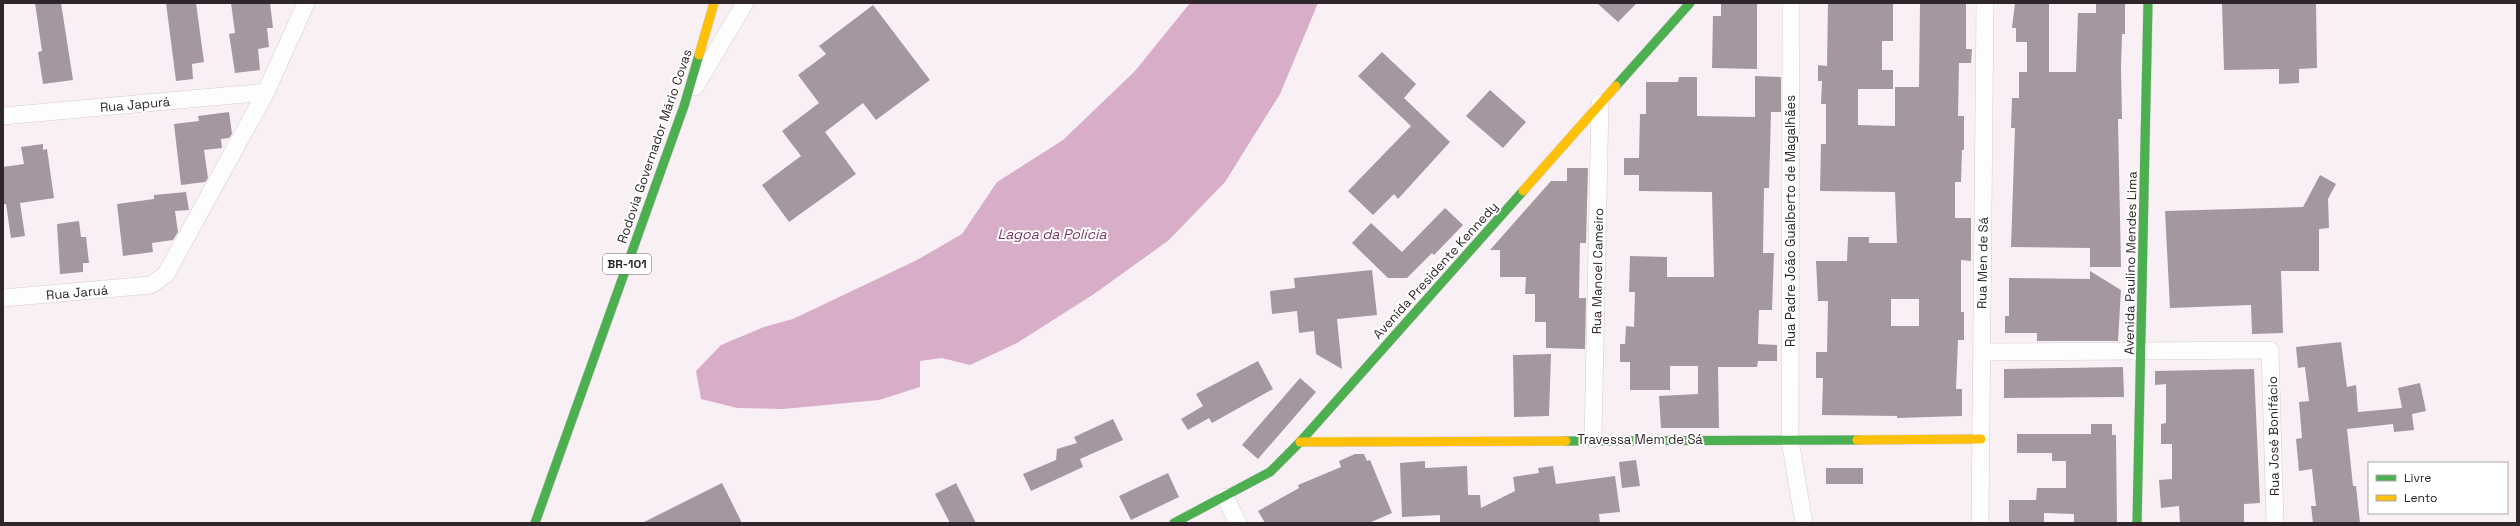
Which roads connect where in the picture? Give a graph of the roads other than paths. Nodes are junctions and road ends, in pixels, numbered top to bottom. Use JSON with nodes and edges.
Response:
{"nodes":[{"id":1,"x":306,"y":3,"type":"edge"},
{"id":2,"x":714,"y":3,"type":"edge"},
{"id":3,"x":745,"y":3,"type":"edge"},
{"id":4,"x":1690,"y":3,"type":"edge"},
{"id":5,"x":1791,"y":3,"type":"edge"},
{"id":6,"x":1985,"y":3,"type":"edge"},
{"id":7,"x":2148,"y":3,"type":"edge"},
{"id":8,"x":266,"y":92,"type":"junction"},
{"id":9,"x":1600,"y":103,"type":"junction"},
{"id":10,"x":684,"y":106,"type":"junction"},
{"id":11,"x":3,"y":116,"type":"edge"},
{"id":12,"x":3,"y":298,"type":"edge"},
{"id":13,"x":2142,"y":350,"type":"junction"},
{"id":14,"x":1981,"y":352,"type":"junction"},
{"id":15,"x":1593,"y":439,"type":"junction"},
{"id":16,"x":1981,"y":439,"type":"junction"},
{"id":17,"x":1790,"y":440,"type":"junction"},
{"id":18,"x":1300,"y":442,"type":"junction"},
{"id":19,"x":1225,"y":497,"type":"junction"},
{"id":20,"x":535,"y":523,"type":"edge"},
{"id":21,"x":1174,"y":523,"type":"edge"},
{"id":22,"x":1238,"y":523,"type":"edge"},
{"id":23,"x":1804,"y":523,"type":"edge"},
{"id":24,"x":1980,"y":523,"type":"edge"},
{"id":25,"x":2137,"y":523,"type":"edge"},
{"id":26,"x":2275,"y":523,"type":"edge"}],
"edges":[{"from":1,"to":8,"type":"street"},
{"from":2,"to":10,"type":"main road","name":"Rodovia Governador Mário Covas","number":"BR-101"},
{"from":3,"to":10,"type":"street"},
{"from":4,"to":9,"type":"main road","name":"Avenida Presidente Kennedy"},
{"from":5,"to":17,"type":"street","name":"Rua Padre João Gualberto de Magalhães"},
{"from":6,"to":14,"type":"street","name":"Rua Men de Sá"},
{"from":7,"to":13,"type":"main road","name":"Avenida Paulino Mendes Lima"},
{"from":8,"to":11,"type":"street","name":"Rua Japurá"},
{"from":8,"to":12,"type":"street","name":"Rua Jaruá"},
{"from":9,"to":15,"type":"street","name":"Rua Manoel Cameiro"},
{"from":9,"to":18,"type":"main road","name":"Avenida Presidente Kennedy"},
{"from":10,"to":20,"type":"main road","name":"Rodovia Governador Mário Covas","number":"BR-101"},
{"from":13,"to":14,"type":"street"},
{"from":13,"to":25,"type":"main road","name":"Avenida Paulino Mendes Lima"},
{"from":13,"to":26,"type":"street","name":"Rua José Bonifácio"},
{"from":14,"to":16,"type":"street","name":"Rua Men de Sá"},
{"from":15,"to":17,"type":"main road","name":"Travessa Mem de Sá"},
{"from":15,"to":18,"type":"main road","name":"Travessa Mem de Sá"},
{"from":16,"to":17,"type":"main road","name":"Travessa Mem de Sá"},
{"from":16,"to":24,"type":"street","name":"Rua Men de Sá"},
{"from":17,"to":23,"type":"street","name":"Rua Padre João Gualberto de Magalhães"},
{"from":18,"to":19,"type":"main road","name":"Avenida Presidente Kennedy"},
{"from":19,"to":21,"type":"main road","name":"Avenida Presidente Kennedy"},
{"from":19,"to":22,"type":"street"}]}
